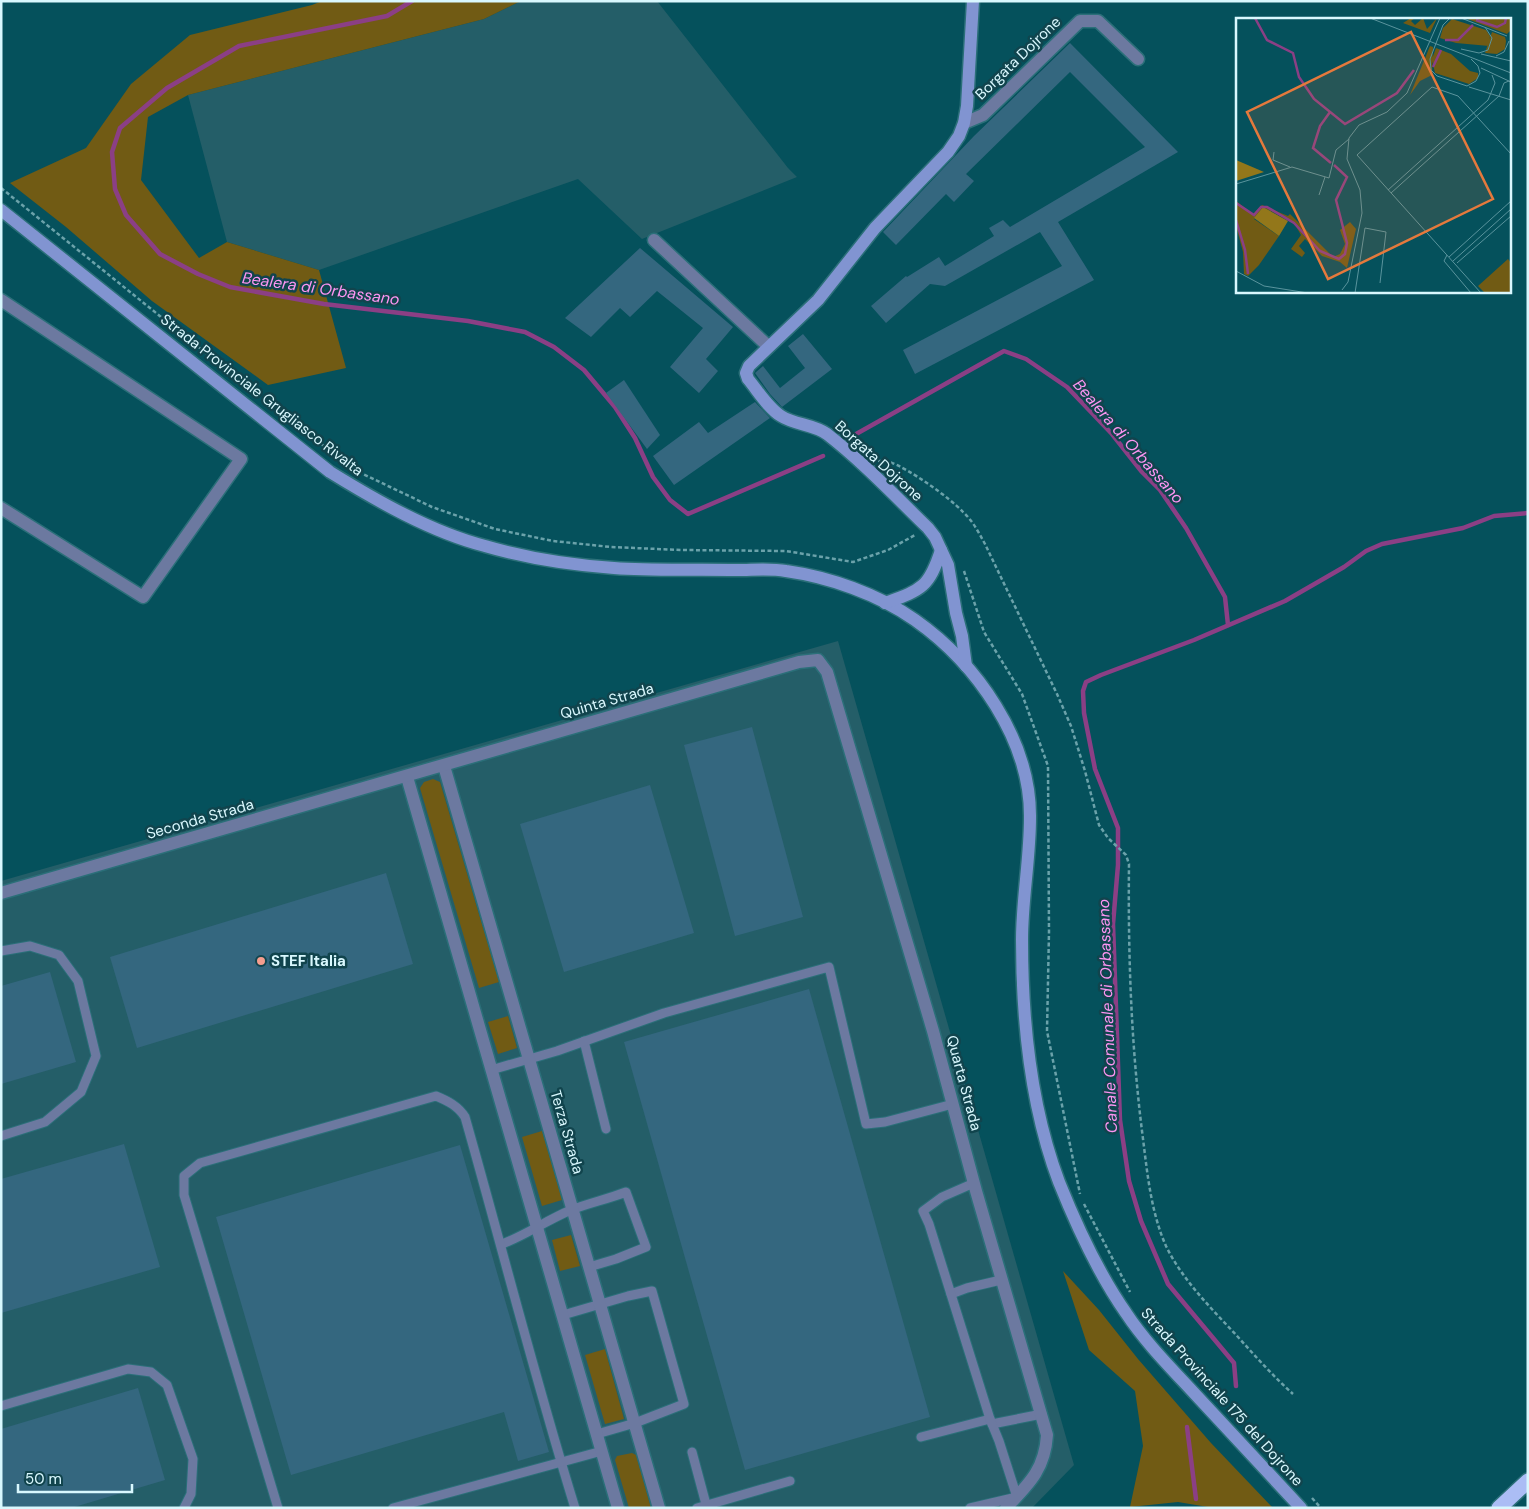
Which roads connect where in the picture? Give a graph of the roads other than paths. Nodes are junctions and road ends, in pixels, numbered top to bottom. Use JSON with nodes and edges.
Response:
{"nodes":[{"id":1,"x":972,"y":1,"type":"edge"},
{"id":2,"x":1138,"y":59,"type":"dead end"},
{"id":3,"x":964,"y":123,"type":"junction"},
{"id":4,"x":1,"y":210,"type":"edge"},
{"id":5,"x":654,"y":240,"type":"dead end"},
{"id":6,"x":1,"y":300,"type":"edge"},
{"id":7,"x":768,"y":346,"type":"junction"},
{"id":8,"x":1,"y":508,"type":"edge"},
{"id":9,"x":941,"y":550,"type":"junction"},
{"id":10,"x":885,"y":603,"type":"junction"},
{"id":11,"x":818,"y":660,"type":"joint"},
{"id":12,"x":966,"y":666,"type":"junction"},
{"id":13,"x":444,"y":766,"type":"junction"},
{"id":14,"x":407,"y":776,"type":"junction"},
{"id":15,"x":1,"y":893,"type":"edge"},
{"id":16,"x":1,"y":951,"type":"edge"},
{"id":17,"x":584,"y":1041,"type":"junction"},
{"id":18,"x":529,"y":1059,"type":"junction"},
{"id":19,"x":491,"y":1070,"type":"junction"},
{"id":20,"x":953,"y":1104,"type":"junction"},
{"id":21,"x":606,"y":1129,"type":"dead end"},
{"id":22,"x":1,"y":1136,"type":"edge"},
{"id":23,"x":974,"y":1183,"type":"junction"},
{"id":24,"x":573,"y":1210,"type":"junction"},
{"id":25,"x":537,"y":1226,"type":"junction"},
{"id":26,"x":502,"y":1244,"type":"junction"},
{"id":27,"x":590,"y":1267,"type":"junction"},
{"id":28,"x":1002,"y":1280,"type":"junction"},
{"id":29,"x":951,"y":1294,"type":"junction"},
{"id":30,"x":601,"y":1304,"type":"junction"},
{"id":31,"x":563,"y":1314,"type":"junction"},
{"id":32,"x":1,"y":1406,"type":"edge"},
{"id":33,"x":1042,"y":1414,"type":"junction"},
{"id":34,"x":991,"y":1421,"type":"junction"},
{"id":35,"x":635,"y":1423,"type":"junction"},
{"id":36,"x":597,"y":1434,"type":"junction"},
{"id":37,"x":920,"y":1437,"type":"dead end"},
{"id":38,"x":602,"y":1451,"type":"junction"},
{"id":39,"x":692,"y":1452,"type":"dead end"},
{"id":40,"x":561,"y":1462,"type":"junction"},
{"id":41,"x":790,"y":1481,"type":"dead end"},
{"id":42,"x":1528,"y":1481,"type":"edge"},
{"id":43,"x":1017,"y":1497,"type":"junction"},
{"id":44,"x":707,"y":1506,"type":"edge"},
{"id":45,"x":184,"y":1508,"type":"edge"},
{"id":46,"x":278,"y":1508,"type":"edge"},
{"id":47,"x":393,"y":1508,"type":"edge"},
{"id":48,"x":575,"y":1508,"type":"edge"},
{"id":49,"x":618,"y":1508,"type":"edge"},
{"id":50,"x":660,"y":1508,"type":"edge"},
{"id":51,"x":697,"y":1508,"type":"edge"},
{"id":52,"x":970,"y":1508,"type":"edge"},
{"id":53,"x":1006,"y":1508,"type":"edge"},
{"id":54,"x":1301,"y":1508,"type":"edge"},
{"id":55,"x":1499,"y":1508,"type":"edge"}],
"edges":[{"from":1,"to":3,"type":"street","name":"Borgata Dojrone"},
{"from":2,"to":3,"type":"street","name":"Borgata Dojrone"},
{"from":3,"to":7,"type":"street","name":"Borgata Dojrone"},
{"from":4,"to":10,"type":"street","name":"Strada Provinciale Grugliasco Rivalta"},
{"from":5,"to":7,"type":"street"},
{"from":6,"to":8,"type":"street"},
{"from":7,"to":9,"type":"street","name":"Borgata Dojrone"},
{"from":9,"to":10,"type":"street"},
{"from":9,"to":12,"type":"street","name":"Borgata Dojrone"},
{"from":10,"to":12,"type":"street","name":"Strada Provinciale 175 del Dojrone"},
{"from":11,"to":13,"type":"street","name":"Quinta Strada"},
{"from":11,"to":20,"type":"street","name":"Quarta Strada"},
{"from":12,"to":54,"type":"street","name":"Strada Provinciale 175 del Dojrone"},
{"from":13,"to":14,"type":"street","name":"Quinta Strada"},
{"from":13,"to":18,"type":"street","name":"Terza Strada"},
{"from":14,"to":15,"type":"street","name":"Seconda Strada"},
{"from":14,"to":19,"type":"street"},
{"from":16,"to":22,"type":"lane"},
{"from":17,"to":18,"type":"lane"},
{"from":17,"to":20,"type":"lane"},
{"from":17,"to":21,"type":"lane"},
{"from":18,"to":19,"type":"lane"},
{"from":18,"to":24,"type":"street","name":"Terza Strada"},
{"from":19,"to":25,"type":"street"},
{"from":20,"to":23,"type":"street","name":"Quarta Strada"},
{"from":23,"to":28,"type":"street","name":"Quarta Strada"},
{"from":23,"to":29,"type":"lane"},
{"from":24,"to":25,"type":"lane"},
{"from":24,"to":27,"type":"street","name":"Terza Strada"},
{"from":24,"to":27,"type":"lane"},
{"from":25,"to":26,"type":"lane"},
{"from":25,"to":31,"type":"street"},
{"from":26,"to":40,"type":"lane"},
{"from":26,"to":46,"type":"lane"},
{"from":27,"to":30,"type":"street","name":"Terza Strada"},
{"from":28,"to":29,"type":"lane"},
{"from":28,"to":33,"type":"street","name":"Quarta Strada"},
{"from":29,"to":34,"type":"lane"},
{"from":30,"to":31,"type":"lane"},
{"from":30,"to":35,"type":"street","name":"Terza Strada"},
{"from":30,"to":35,"type":"lane"},
{"from":31,"to":36,"type":"street"},
{"from":32,"to":45,"type":"lane"},
{"from":33,"to":34,"type":"lane"},
{"from":33,"to":43,"type":"street","name":"Quarta Strada"},
{"from":34,"to":37,"type":"lane"},
{"from":34,"to":43,"type":"lane"},
{"from":35,"to":36,"type":"lane"},
{"from":35,"to":50,"type":"street","name":"Terza Strada"},
{"from":36,"to":38,"type":"street"},
{"from":38,"to":40,"type":"lane"},
{"from":38,"to":49,"type":"street"},
{"from":39,"to":44,"type":"lane"},
{"from":40,"to":47,"type":"lane"},
{"from":40,"to":48,"type":"lane"},
{"from":41,"to":44,"type":"lane"},
{"from":42,"to":55,"type":"highway"},
{"from":43,"to":52,"type":"lane"},
{"from":43,"to":53,"type":"street","name":"Quarta Strada"},
{"from":44,"to":51,"type":"lane"}]}
